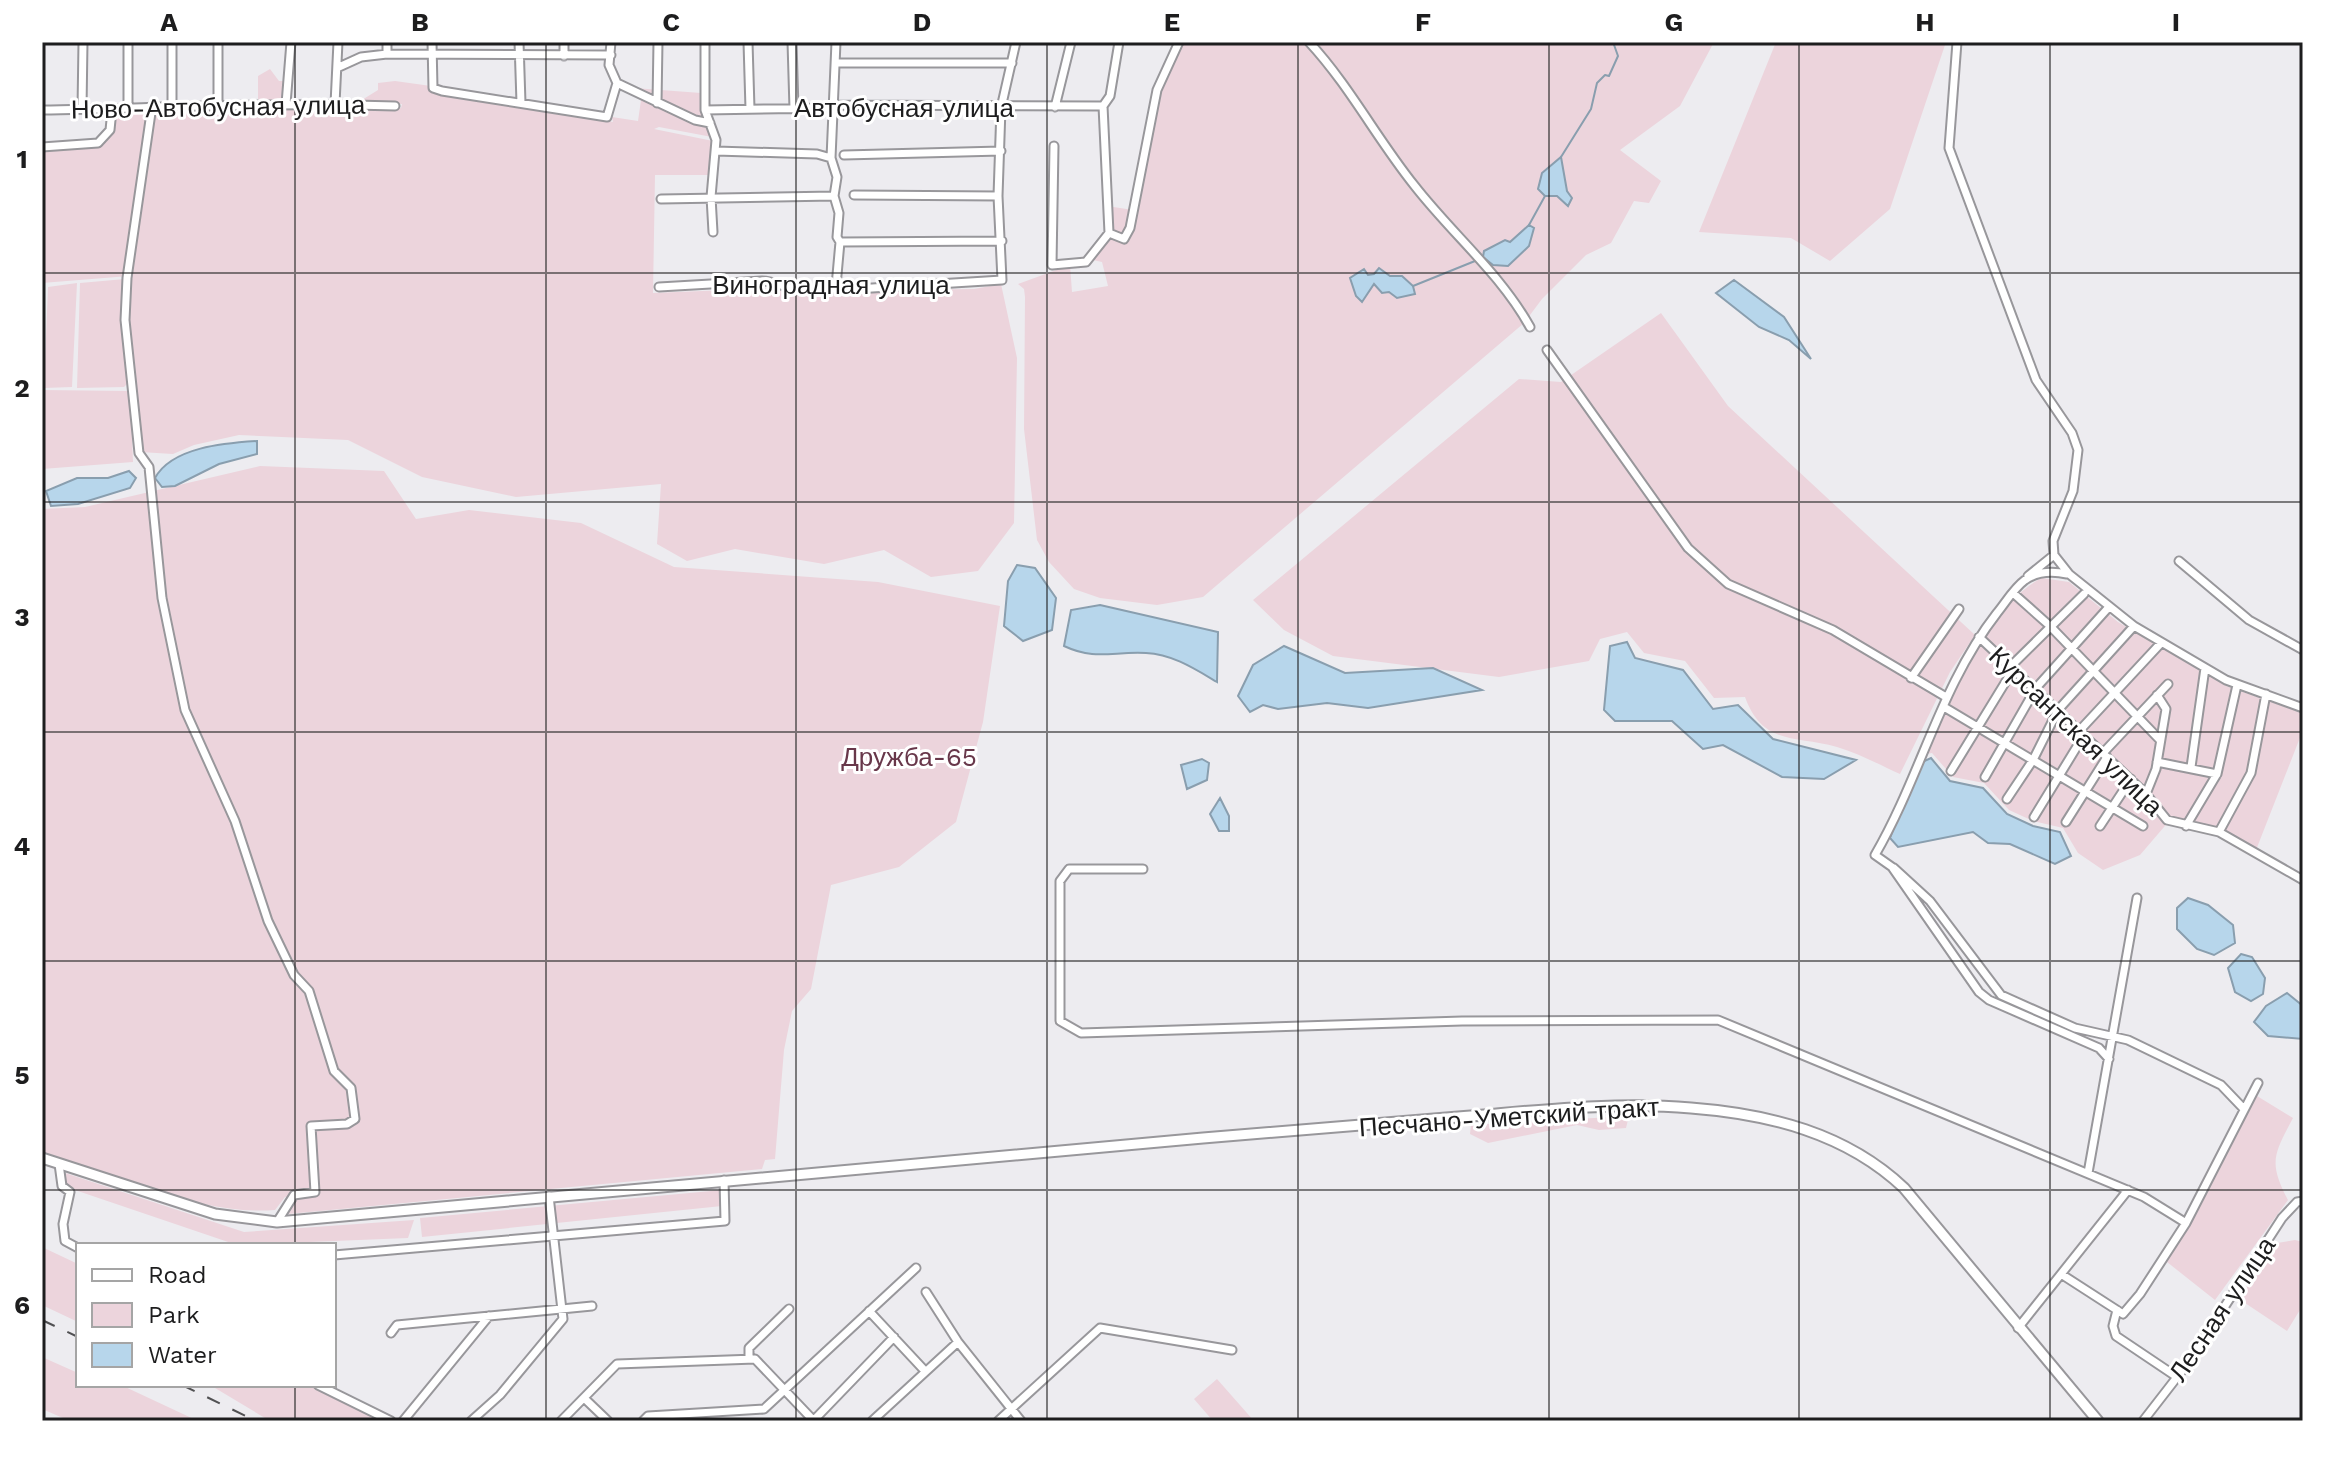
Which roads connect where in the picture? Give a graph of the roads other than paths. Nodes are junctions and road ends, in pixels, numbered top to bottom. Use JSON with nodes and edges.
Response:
{"nodes":[{"id":1,"x":83,"y":42,"type":"edge"},
{"id":2,"x":128,"y":42,"type":"edge"},
{"id":3,"x":172,"y":42,"type":"edge"},
{"id":4,"x":218,"y":42,"type":"edge"},
{"id":5,"x":291,"y":42,"type":"edge"},
{"id":6,"x":338,"y":42,"type":"edge"},
{"id":7,"x":387,"y":42,"type":"edge"},
{"id":8,"x":432,"y":42,"type":"edge"},
{"id":9,"x":519,"y":42,"type":"edge"},
{"id":10,"x":564,"y":42,"type":"edge"},
{"id":11,"x":611,"y":42,"type":"edge"},
{"id":12,"x":658,"y":42,"type":"edge"},
{"id":13,"x":705,"y":42,"type":"edge"},
{"id":14,"x":748,"y":42,"type":"edge"},
{"id":15,"x":792,"y":42,"type":"edge"},
{"id":16,"x":836,"y":42,"type":"edge"},
{"id":17,"x":1016,"y":42,"type":"edge"},
{"id":18,"x":1071,"y":42,"type":"edge"},
{"id":19,"x":1119,"y":42,"type":"edge"},
{"id":20,"x":1179,"y":42,"type":"edge"},
{"id":21,"x":1309,"y":42,"type":"edge"},
{"id":22,"x":1957,"y":42,"type":"edge"},
{"id":23,"x":387,"y":54,"type":"junction"},
{"id":24,"x":519,"y":55,"type":"junction"},
{"id":25,"x":611,"y":55,"type":"junction"},
{"id":26,"x":432,"y":56,"type":"junction"},
{"id":27,"x":564,"y":56,"type":"junction"},
{"id":28,"x":836,"y":63,"type":"junction"},
{"id":29,"x":1012,"y":63,"type":"junction"},
{"id":30,"x":339,"y":67,"type":"junction"},
{"id":31,"x":617,"y":83,"type":"junction"},
{"id":32,"x":521,"y":103,"type":"junction"},
{"id":33,"x":657,"y":103,"type":"junction"},
{"id":34,"x":286,"y":104,"type":"junction"},
{"id":35,"x":335,"y":104,"type":"junction"},
{"id":36,"x":172,"y":105,"type":"junction"},
{"id":37,"x":218,"y":105,"type":"junction"},
{"id":38,"x":835,"y":105,"type":"junction"},
{"id":39,"x":152,"y":106,"type":"junction"},
{"id":40,"x":395,"y":106,"type":"dead end"},
{"id":41,"x":1103,"y":106,"type":"junction"},
{"id":42,"x":128,"y":107,"type":"junction"},
{"id":43,"x":1055,"y":107,"type":"junction"},
{"id":44,"x":1001,"y":108,"type":"junction"},
{"id":45,"x":82,"y":109,"type":"junction"},
{"id":46,"x":750,"y":109,"type":"junction"},
{"id":47,"x":794,"y":109,"type":"junction"},
{"id":48,"x":42,"y":110,"type":"edge"},
{"id":49,"x":112,"y":110,"type":"junction"},
{"id":50,"x":705,"y":110,"type":"junction"},
{"id":51,"x":710,"y":123,"type":"junction"},
{"id":52,"x":1054,"y":146,"type":"dead end"},
{"id":53,"x":42,"y":147,"type":"edge"},
{"id":54,"x":716,"y":151,"type":"junction"},
{"id":55,"x":1001,"y":151,"type":"junction"},
{"id":56,"x":844,"y":155,"type":"dead end"},
{"id":57,"x":831,"y":158,"type":"junction"},
{"id":58,"x":854,"y":195,"type":"dead end"},
{"id":59,"x":834,"y":196,"type":"junction"},
{"id":60,"x":998,"y":196,"type":"junction"},
{"id":61,"x":711,"y":197,"type":"junction"},
{"id":62,"x":661,"y":199,"type":"dead end"},
{"id":63,"x":713,"y":232,"type":"dead end"},
{"id":64,"x":1109,"y":233,"type":"junction"},
{"id":65,"x":1002,"y":241,"type":"junction"},
{"id":66,"x":840,"y":242,"type":"junction"},
{"id":67,"x":836,"y":286,"type":"junction"},
{"id":68,"x":659,"y":287,"type":"dead end"},
{"id":69,"x":1530,"y":327,"type":"dead end"},
{"id":70,"x":1547,"y":350,"type":"dead end"},
{"id":71,"x":2054,"y":555,"type":"junction"},
{"id":72,"x":2179,"y":561,"type":"dead end"},
{"id":73,"x":2069,"y":574,"type":"junction"},
{"id":74,"x":2024,"y":581,"type":"junction"},
{"id":75,"x":2013,"y":593,"type":"junction"},
{"id":76,"x":2084,"y":594,"type":"dead end"},
{"id":77,"x":2108,"y":608,"type":"junction"},
{"id":78,"x":1959,"y":609,"type":"dead end"},
{"id":79,"x":2050,"y":626,"type":"junction"},
{"id":80,"x":2134,"y":626,"type":"junction"},
{"id":81,"x":1979,"y":637,"type":"junction"},
{"id":82,"x":2161,"y":643,"type":"junction"},
{"id":83,"x":2071,"y":649,"type":"junction"},
{"id":84,"x":2303,"y":650,"type":"edge"},
{"id":85,"x":2012,"y":665,"type":"junction"},
{"id":86,"x":2205,"y":668,"type":"junction"},
{"id":87,"x":2093,"y":672,"type":"junction"},
{"id":88,"x":1911,"y":678,"type":"junction"},
{"id":89,"x":2168,"y":684,"type":"dead end"},
{"id":90,"x":2237,"y":685,"type":"junction"},
{"id":91,"x":2036,"y":688,"type":"junction"},
{"id":92,"x":2115,"y":693,"type":"junction"},
{"id":93,"x":2266,"y":694,"type":"junction"},
{"id":94,"x":2157,"y":695,"type":"junction"},
{"id":95,"x":1946,"y":697,"type":"junction"},
{"id":96,"x":1944,"y":707,"type":"junction"},
{"id":97,"x":2303,"y":708,"type":"edge"},
{"id":98,"x":2058,"y":710,"type":"junction"},
{"id":99,"x":2138,"y":716,"type":"junction"},
{"id":100,"x":1978,"y":727,"type":"junction"},
{"id":101,"x":2082,"y":732,"type":"junction"},
{"id":102,"x":2160,"y":740,"type":"junction"},
{"id":103,"x":2005,"y":745,"type":"junction"},
{"id":104,"x":2105,"y":755,"type":"junction"},
{"id":105,"x":2033,"y":760,"type":"junction"},
{"id":106,"x":2157,"y":762,"type":"junction"},
{"id":107,"x":2191,"y":767,"type":"junction"},
{"id":108,"x":1951,"y":771,"type":"dead end"},
{"id":109,"x":2217,"y":774,"type":"junction"},
{"id":110,"x":2059,"y":776,"type":"junction"},
{"id":111,"x":1985,"y":777,"type":"dead end"},
{"id":112,"x":2131,"y":779,"type":"junction"},
{"id":113,"x":2087,"y":792,"type":"junction"},
{"id":114,"x":2146,"y":794,"type":"junction"},
{"id":115,"x":2007,"y":799,"type":"dead end"},
{"id":116,"x":2114,"y":807,"type":"junction"},
{"id":117,"x":2034,"y":817,"type":"dead end"},
{"id":118,"x":2066,"y":822,"type":"dead end"},
{"id":119,"x":2100,"y":826,"type":"dead end"},
{"id":120,"x":2143,"y":826,"type":"dead end"},
{"id":121,"x":2186,"y":826,"type":"junction"},
{"id":122,"x":2219,"y":832,"type":"junction"},
{"id":123,"x":1892,"y":867,"type":"junction"},
{"id":124,"x":1143,"y":869,"type":"dead end"},
{"id":125,"x":2303,"y":880,"type":"edge"},
{"id":126,"x":2137,"y":898,"type":"dead end"},
{"id":127,"x":2084,"y":1031,"type":"junction"},
{"id":128,"x":2113,"y":1035,"type":"junction"},
{"id":129,"x":2099,"y":1048,"type":"junction"},
{"id":130,"x":2109,"y":1059,"type":"junction"},
{"id":131,"x":2258,"y":1083,"type":"dead end"},
{"id":132,"x":2243,"y":1108,"type":"junction"},
{"id":133,"x":42,"y":1158,"type":"edge"},
{"id":134,"x":59,"y":1164,"type":"junction"},
{"id":135,"x":2088,"y":1173,"type":"junction"},
{"id":136,"x":724,"y":1180,"type":"junction"},
{"id":137,"x":2128,"y":1190,"type":"junction"},
{"id":138,"x":549,"y":1196,"type":"junction"},
{"id":139,"x":2303,"y":1201,"type":"edge"},
{"id":140,"x":277,"y":1222,"type":"junction"},
{"id":141,"x":2186,"y":1223,"type":"junction"},
{"id":142,"x":554,"y":1236,"type":"junction"},
{"id":143,"x":76,"y":1247,"type":"edge"},
{"id":144,"x":336,"y":1255,"type":"edge"},
{"id":145,"x":916,"y":1268,"type":"dead end"},
{"id":146,"x":2061,"y":1274,"type":"junction"},
{"id":147,"x":926,"y":1292,"type":"dead end"},
{"id":148,"x":592,"y":1306,"type":"dead end"},
{"id":149,"x":562,"y":1307,"type":"junction"},
{"id":150,"x":789,"y":1309,"type":"dead end"},
{"id":151,"x":2117,"y":1310,"type":"junction"},
{"id":152,"x":869,"y":1311,"type":"junction"},
{"id":153,"x":489,"y":1316,"type":"junction"},
{"id":154,"x":2018,"y":1328,"type":"junction"},
{"id":155,"x":391,"y":1333,"type":"dead end"},
{"id":156,"x":894,"y":1337,"type":"junction"},
{"id":157,"x":958,"y":1342,"type":"junction"},
{"id":158,"x":1232,"y":1350,"type":"dead end"},
{"id":159,"x":752,"y":1359,"type":"junction"},
{"id":160,"x":925,"y":1371,"type":"junction"},
{"id":161,"x":2177,"y":1377,"type":"junction"},
{"id":162,"x":322,"y":1387,"type":"edge"},
{"id":163,"x":787,"y":1392,"type":"junction"},
{"id":164,"x":584,"y":1398,"type":"junction"},
{"id":165,"x":1011,"y":1409,"type":"junction"},
{"id":166,"x":391,"y":1421,"type":"edge"},
{"id":167,"x":403,"y":1421,"type":"edge"},
{"id":168,"x":471,"y":1421,"type":"edge"},
{"id":169,"x":561,"y":1421,"type":"edge"},
{"id":170,"x":608,"y":1421,"type":"edge"},
{"id":171,"x":643,"y":1421,"type":"edge"},
{"id":172,"x":814,"y":1421,"type":"edge"},
{"id":173,"x":872,"y":1421,"type":"edge"},
{"id":174,"x":998,"y":1421,"type":"edge"},
{"id":175,"x":1021,"y":1421,"type":"edge"},
{"id":176,"x":2098,"y":1421,"type":"edge"},
{"id":177,"x":2143,"y":1421,"type":"edge"}],
"edges":[{"from":1,"to":45,"type":"street"},
{"from":2,"to":42,"type":"street"},
{"from":3,"to":36,"type":"street"},
{"from":4,"to":37,"type":"street"},
{"from":5,"to":34,"type":"street"},
{"from":6,"to":30,"type":"street"},
{"from":7,"to":23,"type":"street"},
{"from":8,"to":26,"type":"street"},
{"from":9,"to":24,"type":"street"},
{"from":10,"to":27,"type":"street"},
{"from":11,"to":25,"type":"street"},
{"from":12,"to":33,"type":"street"},
{"from":13,"to":50,"type":"street"},
{"from":14,"to":46,"type":"street"},
{"from":15,"to":47,"type":"street"},
{"from":16,"to":28,"type":"street"},
{"from":17,"to":29,"type":"street"},
{"from":18,"to":43,"type":"street"},
{"from":19,"to":41,"type":"street"},
{"from":20,"to":64,"type":"street"},
{"from":21,"to":69,"type":"street"},
{"from":22,"to":71,"type":"street"},
{"from":23,"to":26,"type":"street"},
{"from":23,"to":30,"type":"street"},
{"from":24,"to":26,"type":"street"},
{"from":24,"to":27,"type":"street"},
{"from":24,"to":32,"type":"street"},
{"from":25,"to":27,"type":"street"},
{"from":25,"to":31,"type":"street"},
{"from":26,"to":32,"type":"street"},
{"from":28,"to":29,"type":"street"},
{"from":28,"to":38,"type":"street"},
{"from":29,"to":44,"type":"street"},
{"from":30,"to":35,"type":"street"},
{"from":31,"to":32,"type":"street"},
{"from":31,"to":33,"type":"street"},
{"from":33,"to":51,"type":"street"},
{"from":34,"to":35,"type":"street","name":"Ново-Автобусная улица"},
{"from":34,"to":37,"type":"street","name":"Ново-Автобусная улица"},
{"from":35,"to":40,"type":"street","name":"Ново-Автобусная улица"},
{"from":36,"to":37,"type":"street","name":"Ново-Автобусная улица"},
{"from":36,"to":39,"type":"street","name":"Ново-Автобусная улица"},
{"from":38,"to":44,"type":"street","name":"Автобусная улица"},
{"from":38,"to":47,"type":"street","name":"Автобусная улица"},
{"from":38,"to":57,"type":"street"},
{"from":39,"to":42,"type":"street","name":"Ново-Автобусная улица"},
{"from":39,"to":140,"type":"street"},
{"from":41,"to":43,"type":"street","name":"Автобусная улица"},
{"from":41,"to":64,"type":"street"},
{"from":42,"to":49,"type":"street","name":"Ново-Автобусная улица"},
{"from":43,"to":44,"type":"street","name":"Автобусная улица"},
{"from":44,"to":55,"type":"street"},
{"from":45,"to":48,"type":"street","name":"Ново-Автобусная улица"},
{"from":45,"to":49,"type":"street","name":"Ново-Автобусная улица"},
{"from":46,"to":47,"type":"street","name":"Автобусная улица"},
{"from":46,"to":50,"type":"street","name":"Автобусная улица"},
{"from":49,"to":53,"type":"street"},
{"from":50,"to":51,"type":"street"},
{"from":51,"to":54,"type":"street"},
{"from":52,"to":64,"type":"street"},
{"from":54,"to":57,"type":"street"},
{"from":54,"to":61,"type":"street"},
{"from":55,"to":56,"type":"street"},
{"from":55,"to":60,"type":"street"},
{"from":57,"to":59,"type":"street"},
{"from":58,"to":60,"type":"street"},
{"from":59,"to":61,"type":"street"},
{"from":59,"to":66,"type":"street"},
{"from":60,"to":65,"type":"street"},
{"from":61,"to":62,"type":"street"},
{"from":61,"to":63,"type":"street"},
{"from":65,"to":66,"type":"street"},
{"from":65,"to":67,"type":"street","name":"Виноградная улица"},
{"from":66,"to":67,"type":"street"},
{"from":67,"to":68,"type":"street","name":"Виноградная улица"},
{"from":70,"to":88,"type":"street"},
{"from":71,"to":73,"type":"street"},
{"from":71,"to":74,"type":"street"},
{"from":72,"to":84,"type":"street"},
{"from":73,"to":74,"type":"street"},
{"from":73,"to":77,"type":"street"},
{"from":74,"to":75,"type":"street"},
{"from":75,"to":79,"type":"street"},
{"from":75,"to":81,"type":"street"},
{"from":76,"to":79,"type":"street"},
{"from":77,"to":80,"type":"street"},
{"from":77,"to":83,"type":"street"},
{"from":78,"to":88,"type":"street"},
{"from":79,"to":83,"type":"street"},
{"from":79,"to":85,"type":"street"},
{"from":80,"to":82,"type":"street"},
{"from":80,"to":87,"type":"street"},
{"from":81,"to":85,"type":"street","name":"Курсантская улица"},
{"from":81,"to":95,"type":"street"},
{"from":82,"to":86,"type":"street"},
{"from":82,"to":92,"type":"street"},
{"from":83,"to":87,"type":"street"},
{"from":83,"to":91,"type":"street"},
{"from":85,"to":91,"type":"street","name":"Курсантская улица"},
{"from":85,"to":100,"type":"street"},
{"from":86,"to":90,"type":"street"},
{"from":86,"to":107,"type":"street"},
{"from":87,"to":92,"type":"street"},
{"from":87,"to":98,"type":"street"},
{"from":88,"to":95,"type":"street"},
{"from":89,"to":94,"type":"street"},
{"from":90,"to":93,"type":"street"},
{"from":90,"to":109,"type":"street"},
{"from":91,"to":98,"type":"street","name":"Курсантская улица"},
{"from":91,"to":103,"type":"street"},
{"from":92,"to":99,"type":"street"},
{"from":92,"to":101,"type":"street"},
{"from":93,"to":97,"type":"street"},
{"from":93,"to":122,"type":"street"},
{"from":94,"to":99,"type":"street"},
{"from":94,"to":102,"type":"street"},
{"from":95,"to":96,"type":"street"},
{"from":96,"to":100,"type":"street"},
{"from":96,"to":123,"type":"street"},
{"from":98,"to":101,"type":"street","name":"Курсантская улица"},
{"from":98,"to":105,"type":"street"},
{"from":99,"to":102,"type":"street"},
{"from":99,"to":104,"type":"street"},
{"from":100,"to":103,"type":"street"},
{"from":100,"to":108,"type":"street"},
{"from":101,"to":104,"type":"street","name":"Курсантская улица"},
{"from":101,"to":110,"type":"street"},
{"from":102,"to":106,"type":"street"},
{"from":103,"to":105,"type":"street"},
{"from":103,"to":111,"type":"street"},
{"from":104,"to":112,"type":"street","name":"Курсантская улица"},
{"from":104,"to":113,"type":"street"},
{"from":105,"to":110,"type":"street"},
{"from":105,"to":115,"type":"street"},
{"from":106,"to":107,"type":"street"},
{"from":106,"to":114,"type":"street"},
{"from":107,"to":109,"type":"street"},
{"from":109,"to":121,"type":"street"},
{"from":110,"to":113,"type":"street"},
{"from":110,"to":117,"type":"street"},
{"from":112,"to":114,"type":"street","name":"Курсантская улица"},
{"from":112,"to":116,"type":"street"},
{"from":113,"to":116,"type":"street"},
{"from":113,"to":118,"type":"street"},
{"from":114,"to":121,"type":"street","name":"Курсантская улица"},
{"from":116,"to":119,"type":"street"},
{"from":116,"to":120,"type":"street"},
{"from":121,"to":122,"type":"street","name":"Курсантская улица"},
{"from":122,"to":125,"type":"street","name":"Курсантская улица"},
{"from":123,"to":127,"type":"street"},
{"from":123,"to":129,"type":"street"},
{"from":124,"to":135,"type":"street"},
{"from":126,"to":128,"type":"street"},
{"from":127,"to":128,"type":"street"},
{"from":127,"to":129,"type":"street"},
{"from":128,"to":130,"type":"street"},
{"from":128,"to":132,"type":"street"},
{"from":129,"to":130,"type":"street"},
{"from":130,"to":135,"type":"street"},
{"from":131,"to":132,"type":"street"},
{"from":132,"to":141,"type":"street"},
{"from":133,"to":134,"type":"main road","name":"Песчано-Уметский тракт"},
{"from":134,"to":140,"type":"main road","name":"Песчано-Уметский тракт"},
{"from":134,"to":143,"type":"street"},
{"from":135,"to":137,"type":"street"},
{"from":136,"to":138,"type":"main road","name":"Песчано-Уметский тракт"},
{"from":136,"to":142,"type":"street"},
{"from":136,"to":154,"type":"main road","name":"Песчано-Уметский тракт"},
{"from":137,"to":141,"type":"street"},
{"from":137,"to":146,"type":"street"},
{"from":138,"to":140,"type":"main road","name":"Песчано-Уметский тракт"},
{"from":138,"to":142,"type":"street"},
{"from":139,"to":161,"type":"street","name":"Лесная улица"},
{"from":141,"to":151,"type":"street"},
{"from":142,"to":144,"type":"street"},
{"from":142,"to":149,"type":"street"},
{"from":145,"to":152,"type":"street"},
{"from":146,"to":151,"type":"street"},
{"from":146,"to":154,"type":"street"},
{"from":147,"to":157,"type":"street"},
{"from":148,"to":149,"type":"street"},
{"from":149,"to":153,"type":"street"},
{"from":149,"to":168,"type":"street"},
{"from":150,"to":159,"type":"street"},
{"from":151,"to":161,"type":"street"},
{"from":152,"to":156,"type":"street"},
{"from":152,"to":163,"type":"street"},
{"from":153,"to":155,"type":"street"},
{"from":153,"to":167,"type":"street"},
{"from":154,"to":176,"type":"main road","name":"Песчано-Уметский тракт"},
{"from":156,"to":160,"type":"street"},
{"from":156,"to":172,"type":"street"},
{"from":157,"to":160,"type":"street"},
{"from":157,"to":165,"type":"street"},
{"from":158,"to":165,"type":"street"},
{"from":159,"to":163,"type":"street"},
{"from":159,"to":164,"type":"street"},
{"from":160,"to":173,"type":"street"},
{"from":161,"to":177,"type":"street","name":"Лесная улица"},
{"from":162,"to":166,"type":"street"},
{"from":163,"to":171,"type":"street"},
{"from":163,"to":172,"type":"street"},
{"from":164,"to":169,"type":"street"},
{"from":164,"to":170,"type":"street"},
{"from":165,"to":174,"type":"street"},
{"from":165,"to":175,"type":"street"}]}
